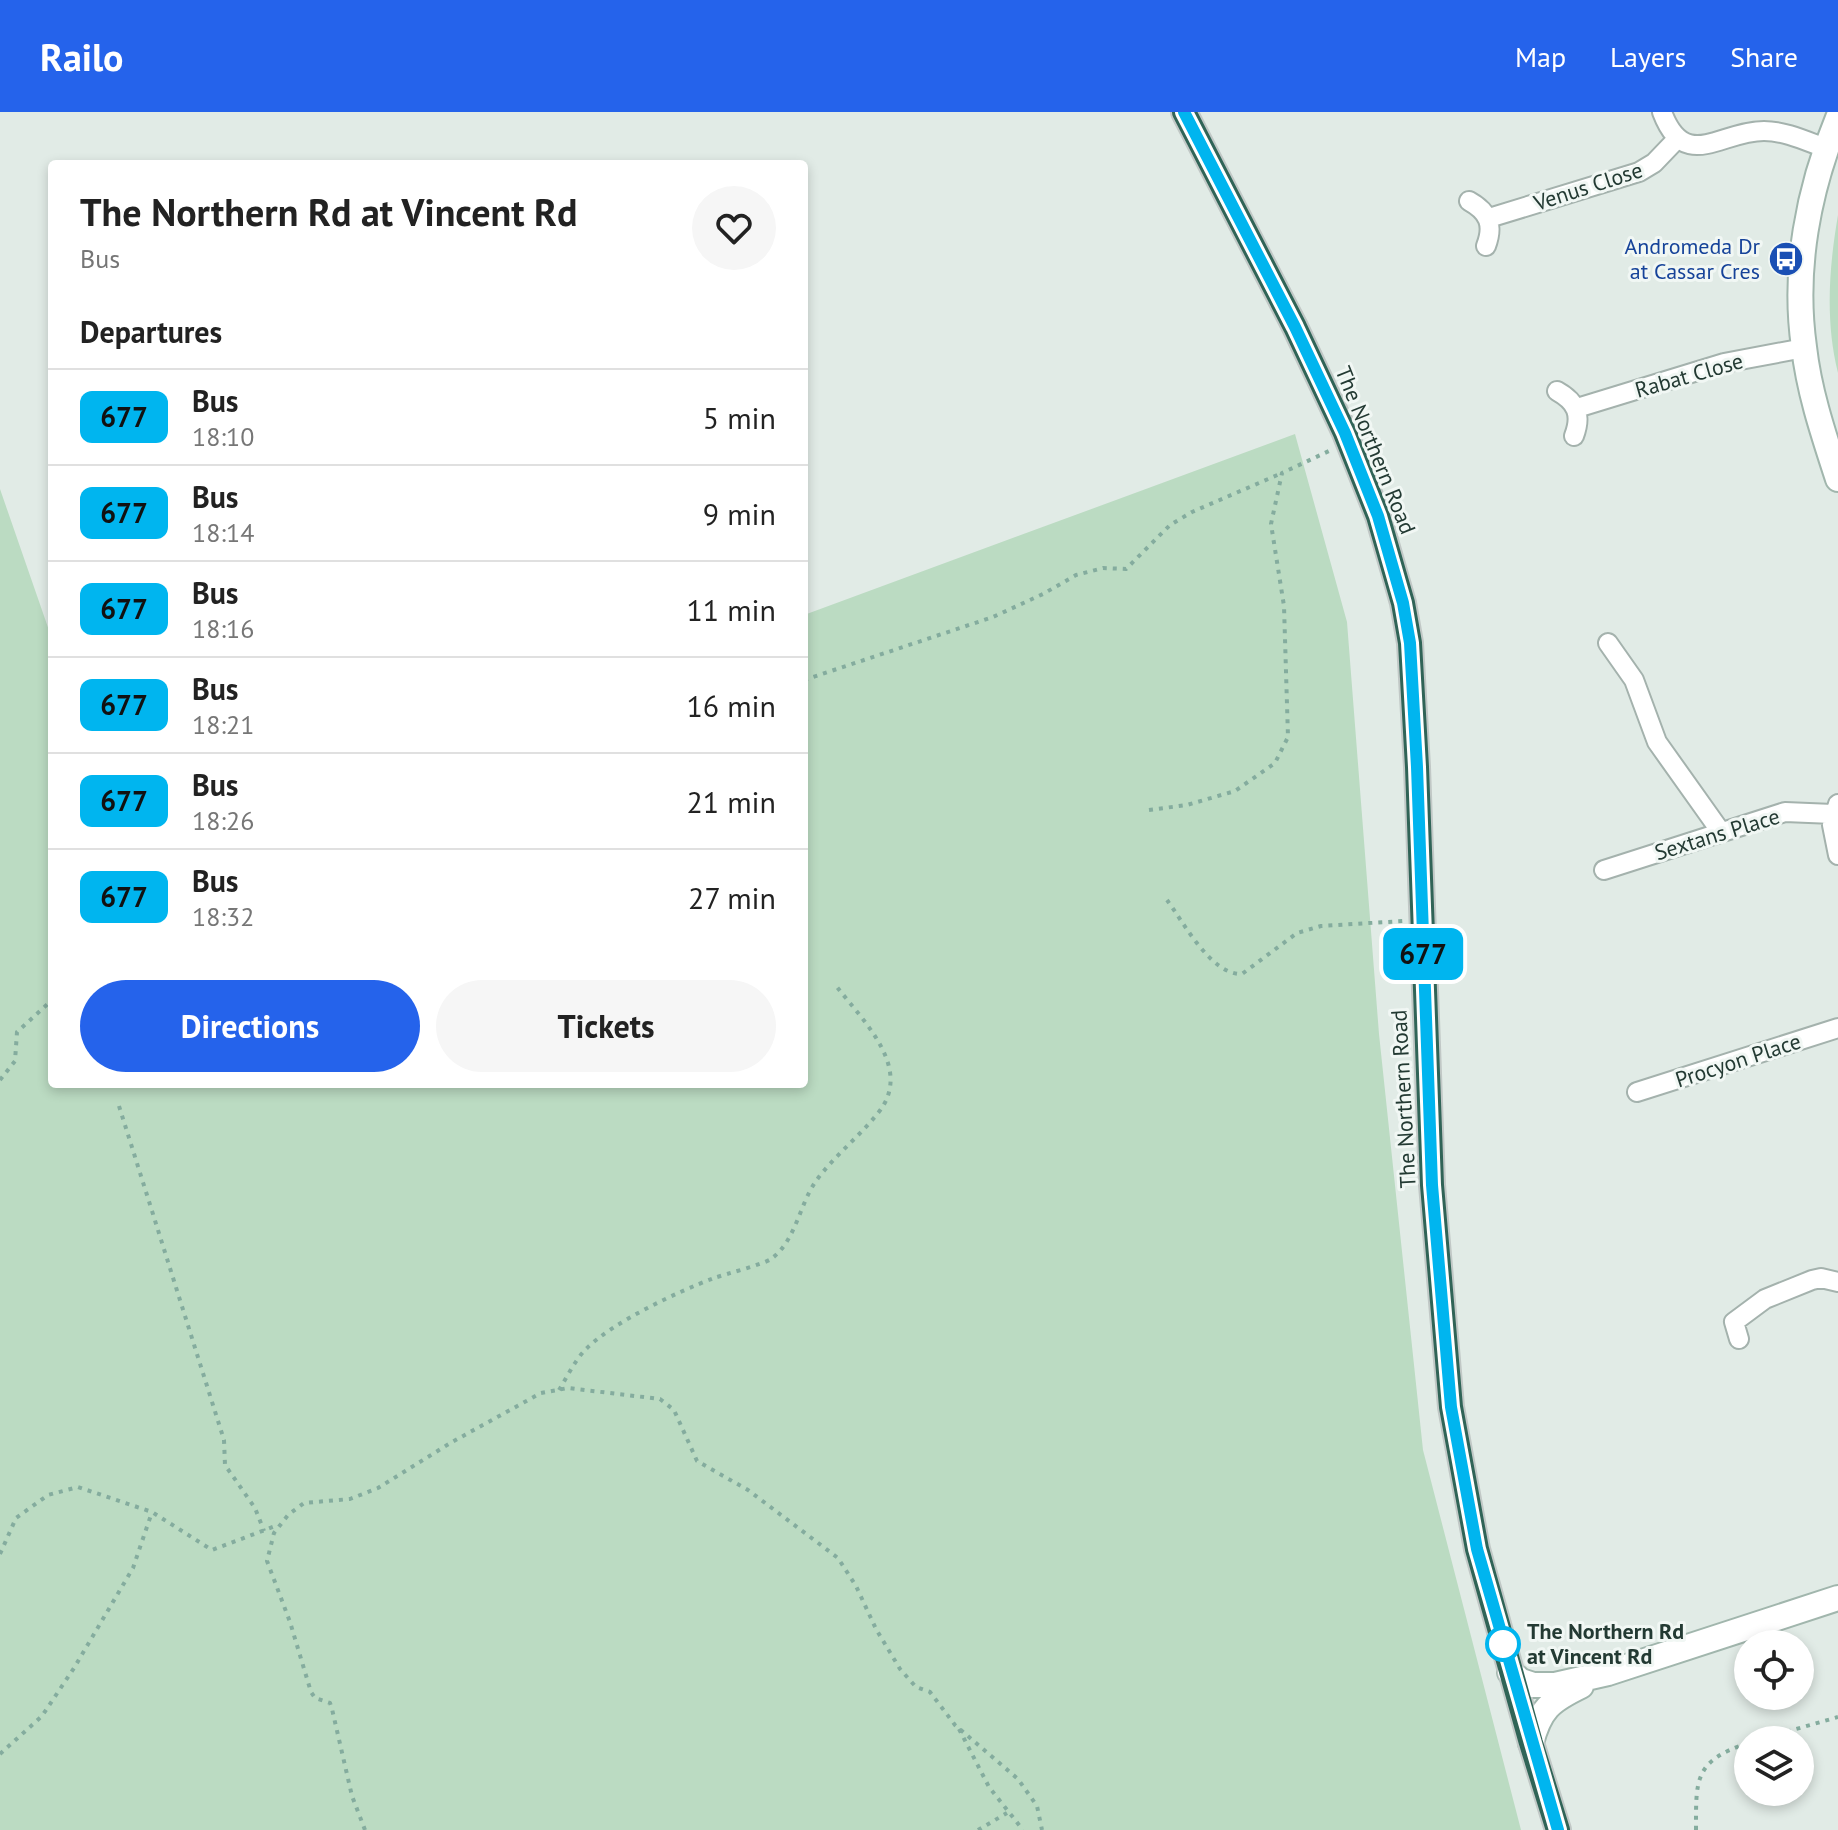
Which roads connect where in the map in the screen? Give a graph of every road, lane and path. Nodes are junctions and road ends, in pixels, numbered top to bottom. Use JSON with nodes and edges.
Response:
{"nodes":[{"id":1,"x":1184,"y":112,"type":"edge"},
{"id":2,"x":1662,"y":112,"type":"edge"},
{"id":3,"x":1838,"y":118,"type":"edge"},
{"id":4,"x":1677,"y":139,"type":"junction"},
{"id":5,"x":1825,"y":148,"type":"junction"},
{"id":6,"x":1469,"y":201,"type":"dead end"},
{"id":7,"x":1489,"y":218,"type":"junction"},
{"id":8,"x":1486,"y":246,"type":"dead end"},
{"id":9,"x":1804,"y":348,"type":"junction"},
{"id":10,"x":1557,"y":391,"type":"dead end"},
{"id":11,"x":1577,"y":408,"type":"junction"},
{"id":12,"x":1574,"y":436,"type":"dead end"},
{"id":13,"x":1349,"y":442,"type":"junction"},
{"id":14,"x":1282,"y":473,"type":"junction"},
{"id":15,"x":1838,"y":479,"type":"edge"},
{"id":16,"x":1608,"y":643,"type":"dead end"},
{"id":17,"x":808,"y":679,"type":"edge"},
{"id":18,"x":1836,"y":809,"type":"edge"},
{"id":19,"x":1149,"y":810,"type":"dead end"},
{"id":20,"x":1721,"y":832,"type":"junction"},
{"id":21,"x":1838,"y":855,"type":"edge"},
{"id":22,"x":1604,"y":870,"type":"dead end"},
{"id":23,"x":1167,"y":900,"type":"dead end"},
{"id":24,"x":1422,"y":919,"type":"junction"},
{"id":25,"x":837,"y":987,"type":"dead end"},
{"id":26,"x":48,"y":1004,"type":"edge"},
{"id":27,"x":1838,"y":1028,"type":"edge"},
{"id":28,"x":0,"y":1080,"type":"edge"},
{"id":29,"x":1637,"y":1092,"type":"dead end"},
{"id":30,"x":119,"y":1106,"type":"dead end"},
{"id":31,"x":1838,"y":1282,"type":"edge"},
{"id":32,"x":1739,"y":1339,"type":"dead end"},
{"id":33,"x":559,"y":1390,"type":"junction"},
{"id":34,"x":152,"y":1512,"type":"junction"},
{"id":35,"x":281,"y":1524,"type":"junction"},
{"id":36,"x":264,"y":1531,"type":"junction"},
{"id":37,"x":0,"y":1551,"type":"edge"},
{"id":38,"x":1838,"y":1598,"type":"edge"},
{"id":39,"x":1510,"y":1672,"type":"junction"},
{"id":40,"x":1608,"y":1673,"type":"junction"},
{"id":41,"x":1838,"y":1717,"type":"edge"},
{"id":42,"x":1807,"y":1726,"type":"edge"},
{"id":43,"x":958,"y":1727,"type":"junction"},
{"id":44,"x":1531,"y":1743,"type":"junction"},
{"id":45,"x":1734,"y":1749,"type":"edge"},
{"id":46,"x":0,"y":1754,"type":"edge"},
{"id":47,"x":1008,"y":1812,"type":"junction"},
{"id":48,"x":365,"y":1830,"type":"edge"},
{"id":49,"x":978,"y":1830,"type":"edge"},
{"id":50,"x":1023,"y":1830,"type":"edge"},
{"id":51,"x":1042,"y":1830,"type":"edge"},
{"id":52,"x":1558,"y":1830,"type":"edge"},
{"id":53,"x":1696,"y":1830,"type":"edge"}],
"edges":[{"from":1,"to":13,"type":"highway","name":"The Northern Road"},
{"from":2,"to":4,"type":"street"},
{"from":3,"to":5,"type":"street"},
{"from":4,"to":5,"type":"street"},
{"from":4,"to":7,"type":"street","name":"Venus Close"},
{"from":5,"to":9,"type":"street"},
{"from":6,"to":7,"type":"street"},
{"from":7,"to":8,"type":"street"},
{"from":9,"to":11,"type":"street","name":"Rabat Close"},
{"from":9,"to":15,"type":"street"},
{"from":10,"to":11,"type":"street"},
{"from":11,"to":12,"type":"street"},
{"from":13,"to":14,"type":"path"},
{"from":13,"to":24,"type":"highway","name":"The Northern Road"},
{"from":14,"to":17,"type":"path"},
{"from":14,"to":19,"type":"path"},
{"from":16,"to":20,"type":"street"},
{"from":18,"to":20,"type":"street","name":"Sextans Place"},
{"from":18,"to":21,"type":"street"},
{"from":20,"to":22,"type":"street","name":"Sextans Place"},
{"from":23,"to":24,"type":"path"},
{"from":24,"to":39,"type":"highway","name":"The Northern Road"},
{"from":25,"to":33,"type":"path"},
{"from":26,"to":28,"type":"path"},
{"from":27,"to":29,"type":"street","name":"Procyon Place"},
{"from":30,"to":36,"type":"path"},
{"from":31,"to":32,"type":"street"},
{"from":33,"to":35,"type":"path"},
{"from":33,"to":43,"type":"path"},
{"from":34,"to":36,"type":"path"},
{"from":34,"to":37,"type":"path"},
{"from":34,"to":46,"type":"path"},
{"from":35,"to":36,"type":"path"},
{"from":35,"to":48,"type":"path"},
{"from":38,"to":40,"type":"street"},
{"from":39,"to":40,"type":"street"},
{"from":39,"to":44,"type":"highway","name":"The Northern Road"},
{"from":40,"to":44,"type":"street"},
{"from":41,"to":42,"type":"path"},
{"from":43,"to":47,"type":"path"},
{"from":43,"to":51,"type":"path"},
{"from":44,"to":52,"type":"highway","name":"The Northern Road"},
{"from":45,"to":53,"type":"path"},
{"from":47,"to":49,"type":"path"},
{"from":47,"to":50,"type":"path"}]}
